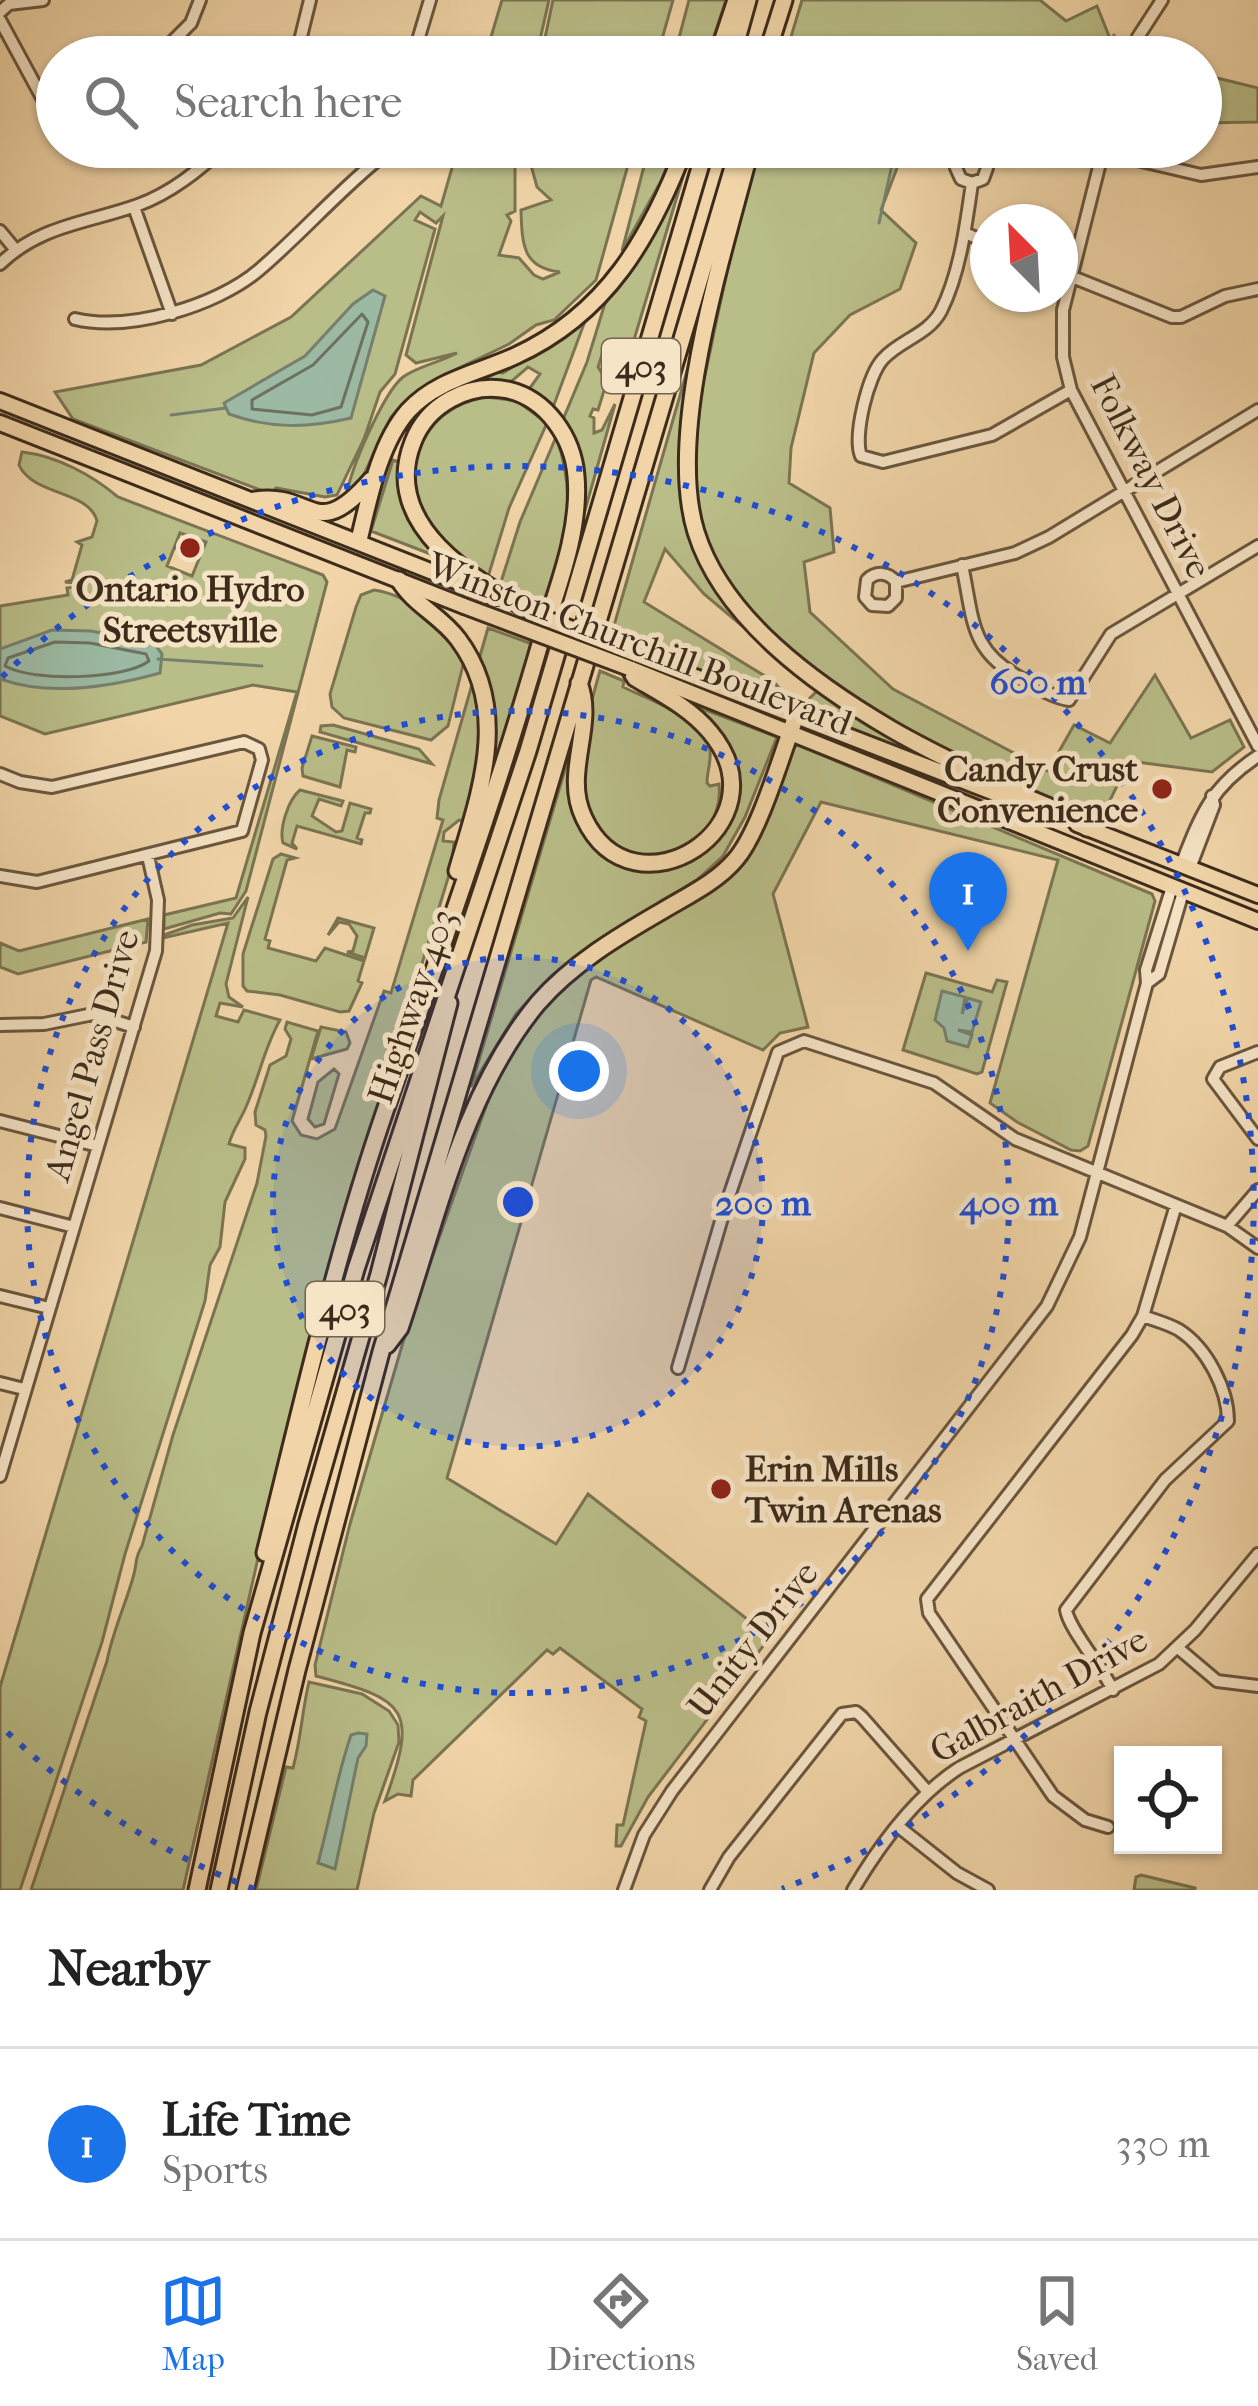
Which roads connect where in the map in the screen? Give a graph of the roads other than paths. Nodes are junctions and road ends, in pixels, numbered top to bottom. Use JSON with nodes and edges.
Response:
{"nodes":[{"id":1,"x":44,"y":0,"type":"edge"},
{"id":2,"x":200,"y":0,"type":"edge"},
{"id":3,"x":310,"y":0,"type":"edge"},
{"id":4,"x":430,"y":0,"type":"edge"},
{"id":5,"x":736,"y":0,"type":"edge"},
{"id":6,"x":748,"y":0,"type":"edge"},
{"id":7,"x":784,"y":0,"type":"edge"},
{"id":8,"x":1162,"y":0,"type":"edge"},
{"id":9,"x":0,"y":16,"type":"edge"},
{"id":10,"x":178,"y":36,"type":"edge"},
{"id":11,"x":301,"y":36,"type":"edge"},
{"id":12,"x":419,"y":36,"type":"edge"},
{"id":13,"x":724,"y":36,"type":"edge"},
{"id":14,"x":738,"y":36,"type":"edge"},
{"id":15,"x":773,"y":36,"type":"edge"},
{"id":16,"x":1139,"y":36,"type":"edge"},
{"id":17,"x":36,"y":86,"type":"edge"},
{"id":18,"x":1258,"y":167,"type":"edge"},
{"id":19,"x":198,"y":168,"type":"edge"},
{"id":20,"x":368,"y":168,"type":"edge"},
{"id":21,"x":676,"y":168,"type":"edge"},
{"id":22,"x":700,"y":168,"type":"edge"},
{"id":23,"x":733,"y":168,"type":"edge"},
{"id":24,"x":746,"y":168,"type":"edge"},
{"id":25,"x":1097,"y":168,"type":"edge"},
{"id":26,"x":1175,"y":168,"type":"edge"},
{"id":27,"x":972,"y":183,"type":"dead end"},
{"id":28,"x":134,"y":207,"type":"junction"},
{"id":29,"x":0,"y":231,"type":"edge"},
{"id":30,"x":1078,"y":231,"type":"edge"},
{"id":31,"x":965,"y":233,"type":"junction"},
{"id":32,"x":970,"y":235,"type":"edge"},
{"id":33,"x":15,"y":250,"type":"junction"},
{"id":34,"x":0,"y":264,"type":"edge"},
{"id":35,"x":1078,"y":279,"type":"edge"},
{"id":36,"x":1258,"y":289,"type":"edge"},
{"id":37,"x":1062,"y":312,"type":"edge"},
{"id":38,"x":172,"y":314,"type":"junction"},
{"id":39,"x":75,"y":319,"type":"dead end"},
{"id":40,"x":1071,"y":390,"type":"junction"},
{"id":41,"x":0,"y":401,"type":"edge"},
{"id":42,"x":1258,"y":410,"type":"edge"},
{"id":43,"x":0,"y":423,"type":"edge"},
{"id":44,"x":378,"y":475,"type":"junction"},
{"id":45,"x":1125,"y":493,"type":"junction"},
{"id":46,"x":255,"y":500,"type":"junction"},
{"id":47,"x":359,"y":540,"type":"junction"},
{"id":48,"x":1258,"y":546,"type":"edge"},
{"id":49,"x":962,"y":565,"type":"junction"},
{"id":50,"x":469,"y":579,"type":"junction"},
{"id":51,"x":399,"y":580,"type":"junction"},
{"id":52,"x":896,"y":582,"type":"dead end"},
{"id":53,"x":1178,"y":595,"type":"junction"},
{"id":54,"x":539,"y":616,"type":"joint"},
{"id":55,"x":633,"y":661,"type":"junction"},
{"id":56,"x":579,"y":683,"type":"junction"},
{"id":57,"x":793,"y":724,"type":"junction"},
{"id":58,"x":1258,"y":746,"type":"edge"},
{"id":59,"x":1258,"y":756,"type":"edge"},
{"id":60,"x":0,"y":774,"type":"edge"},
{"id":61,"x":1087,"y":828,"type":"junction"},
{"id":62,"x":148,"y":856,"type":"junction"},
{"id":63,"x":1186,"y":866,"type":"junction"},
{"id":64,"x":0,"y":876,"type":"edge"},
{"id":65,"x":1177,"y":890,"type":"junction"},
{"id":66,"x":1258,"y":895,"type":"edge"},
{"id":67,"x":1258,"y":921,"type":"edge"},
{"id":68,"x":432,"y":980,"type":"junction"},
{"id":69,"x":451,"y":988,"type":"junction"},
{"id":70,"x":0,"y":1024,"type":"edge"},
{"id":71,"x":134,"y":1027,"type":"junction"},
{"id":72,"x":1258,"y":1052,"type":"edge"},
{"id":73,"x":0,"y":1121,"type":"edge"},
{"id":74,"x":1258,"y":1139,"type":"edge"},
{"id":75,"x":98,"y":1146,"type":"junction"},
{"id":76,"x":1096,"y":1173,"type":"junction"},
{"id":77,"x":1258,"y":1190,"type":"edge"},
{"id":78,"x":1176,"y":1205,"type":"junction"},
{"id":79,"x":0,"y":1208,"type":"edge"},
{"id":80,"x":1227,"y":1226,"type":"junction"},
{"id":81,"x":74,"y":1227,"type":"junction"},
{"id":82,"x":1258,"y":1248,"type":"edge"},
{"id":83,"x":0,"y":1296,"type":"edge"},
{"id":84,"x":49,"y":1308,"type":"junction"},
{"id":85,"x":1143,"y":1316,"type":"junction"},
{"id":86,"x":381,"y":1352,"type":"junction"},
{"id":87,"x":678,"y":1368,"type":"dead end"},
{"id":88,"x":0,"y":1383,"type":"edge"},
{"id":89,"x":24,"y":1389,"type":"junction"},
{"id":90,"x":0,"y":1473,"type":"edge"},
{"id":91,"x":1258,"y":1554,"type":"edge"},
{"id":92,"x":253,"y":1634,"type":"junction"},
{"id":93,"x":1178,"y":1648,"type":"junction"},
{"id":94,"x":1258,"y":1686,"type":"edge"},
{"id":95,"x":1114,"y":1690,"type":"junction"},
{"id":96,"x":1016,"y":1740,"type":"junction"},
{"id":97,"x":928,"y":1792,"type":"junction"},
{"id":98,"x":899,"y":1826,"type":"junction"},
{"id":99,"x":1108,"y":1827,"type":"dead end"},
{"id":100,"x":196,"y":1890,"type":"edge"},
{"id":101,"x":219,"y":1890,"type":"edge"},
{"id":102,"x":245,"y":1890,"type":"edge"},
{"id":103,"x":624,"y":1890,"type":"edge"},
{"id":104,"x":710,"y":1890,"type":"edge"},
{"id":105,"x":854,"y":1890,"type":"edge"},
{"id":106,"x":988,"y":1890,"type":"edge"}],
"edges":[{"from":1,"to":9,"type":"street"},
{"from":2,"to":10,"type":"street"},
{"from":3,"to":11,"type":"street"},
{"from":4,"to":12,"type":"street"},
{"from":5,"to":13,"type":"highway"},
{"from":6,"to":14,"type":"highway"},
{"from":7,"to":15,"type":"highway"},
{"from":8,"to":16,"type":"street"},
{"from":9,"to":17,"type":"street"},
{"from":18,"to":26,"type":"street"},
{"from":19,"to":28,"type":"street"},
{"from":20,"to":38,"type":"street"},
{"from":21,"to":44,"type":"highway"},
{"from":22,"to":69,"type":"highway","name":"Highway 403","number":"403"},
{"from":23,"to":56,"type":"highway","name":"Highway 403","number":"403"},
{"from":24,"to":61,"type":"highway"},
{"from":25,"to":30,"type":"street","name":"Folkway Drive"},
{"from":27,"to":31,"type":"street"},
{"from":28,"to":33,"type":"street"},
{"from":28,"to":38,"type":"street"},
{"from":29,"to":33,"type":"street"},
{"from":31,"to":32,"type":"street"},
{"from":31,"to":40,"type":"street"},
{"from":33,"to":34,"type":"street"},
{"from":35,"to":36,"type":"street"},
{"from":37,"to":40,"type":"street","name":"Folkway Drive"},
{"from":38,"to":39,"type":"street"},
{"from":40,"to":45,"type":"street","name":"Folkway Drive"},
{"from":41,"to":46,"type":"main road","name":"Winston Churchill Boulevard"},
{"from":42,"to":45,"type":"street"},
{"from":43,"to":51,"type":"main road","name":"Winston Churchill Boulevard"},
{"from":44,"to":46,"type":"highway"},
{"from":44,"to":47,"type":"highway"},
{"from":45,"to":49,"type":"street"},
{"from":45,"to":53,"type":"street","name":"Folkway Drive"},
{"from":46,"to":47,"type":"main road","name":"Winston Churchill Boulevard"},
{"from":47,"to":50,"type":"main road","name":"Winston Churchill Boulevard"},
{"from":48,"to":53,"type":"street"},
{"from":49,"to":52,"type":"street"},
{"from":49,"to":53,"type":"street"},
{"from":50,"to":54,"type":"highway"},
{"from":50,"to":68,"type":"highway"},
{"from":51,"to":55,"type":"main road","name":"Winston Churchill Boulevard","bridge":true},
{"from":51,"to":68,"type":"highway"},
{"from":53,"to":58,"type":"street","name":"Folkway Drive"},
{"from":54,"to":55,"type":"main road","name":"Winston Churchill Boulevard","bridge":true},
{"from":55,"to":56,"type":"highway"},
{"from":55,"to":57,"type":"main road","name":"Winston Churchill Boulevard"},
{"from":56,"to":86,"type":"highway","name":"Highway 403","number":"403"},
{"from":57,"to":61,"type":"main road","name":"Winston Churchill Boulevard"},
{"from":57,"to":65,"type":"main road","name":"Winston Churchill Boulevard"},
{"from":57,"to":86,"type":"highway"},
{"from":59,"to":63,"type":"street"},
{"from":60,"to":62,"type":"street"},
{"from":61,"to":63,"type":"main road","name":"Winston Churchill Boulevard"},
{"from":62,"to":64,"type":"street"},
{"from":62,"to":71,"type":"street","name":"Angel Pass Drive"},
{"from":63,"to":65,"type":"main road"},
{"from":63,"to":66,"type":"main road","name":"Winston Churchill Boulevard"},
{"from":65,"to":67,"type":"main road","name":"Winston Churchill Boulevard"},
{"from":65,"to":76,"type":"street","name":"Unity Drive"},
{"from":68,"to":92,"type":"highway"},
{"from":69,"to":92,"type":"highway","name":"Highway 403","number":"403"},
{"from":69,"to":101,"type":"highway"},
{"from":70,"to":71,"type":"street"},
{"from":71,"to":75,"type":"street","name":"Angel Pass Drive"},
{"from":72,"to":74,"type":"street"},
{"from":73,"to":75,"type":"street"},
{"from":75,"to":81,"type":"street","name":"Angel Pass Drive"},
{"from":76,"to":78,"type":"street"},
{"from":76,"to":87,"type":"street"},
{"from":76,"to":103,"type":"street","name":"Unity Drive"},
{"from":77,"to":80,"type":"street"},
{"from":78,"to":80,"type":"street"},
{"from":78,"to":85,"type":"street"},
{"from":79,"to":81,"type":"street"},
{"from":80,"to":82,"type":"street"},
{"from":81,"to":84,"type":"street","name":"Angel Pass Drive"},
{"from":83,"to":84,"type":"street"},
{"from":84,"to":89,"type":"street","name":"Angel Pass Drive"},
{"from":85,"to":95,"type":"street"},
{"from":85,"to":96,"type":"street"},
{"from":86,"to":102,"type":"highway","name":"Highway 403","number":"403"},
{"from":88,"to":89,"type":"street"},
{"from":89,"to":90,"type":"street","name":"Angel Pass Drive"},
{"from":91,"to":93,"type":"street","name":"Galbraith Drive"},
{"from":92,"to":100,"type":"highway","name":"Highway 403","number":"403"},
{"from":93,"to":94,"type":"street"},
{"from":93,"to":95,"type":"street","name":"Galbraith Drive"},
{"from":95,"to":96,"type":"street","name":"Galbraith Drive"},
{"from":96,"to":97,"type":"street","name":"Galbraith Drive"},
{"from":96,"to":99,"type":"street"},
{"from":97,"to":98,"type":"street","name":"Galbraith Drive"},
{"from":97,"to":104,"type":"street"},
{"from":98,"to":105,"type":"street","name":"Galbraith Drive"},
{"from":98,"to":106,"type":"street"}]}
